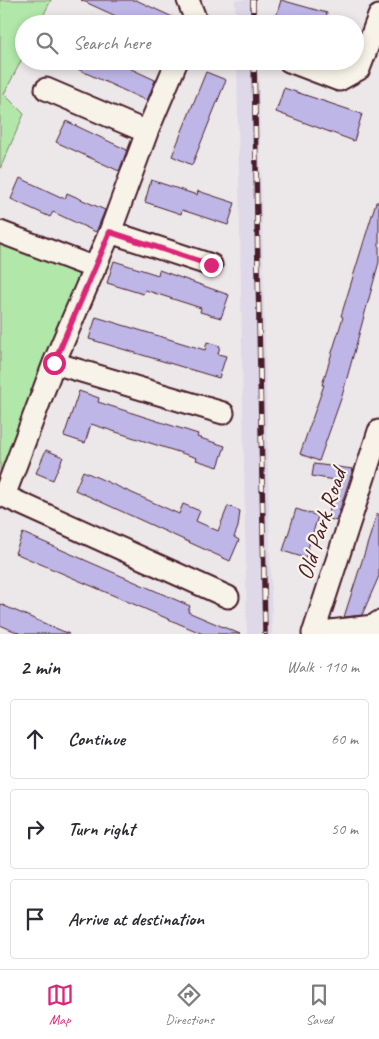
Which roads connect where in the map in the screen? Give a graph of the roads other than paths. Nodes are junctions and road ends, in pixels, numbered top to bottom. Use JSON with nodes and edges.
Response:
{"nodes":[{"id":1,"x":188,"y":0,"type":"edge"},
{"id":2,"x":194,"y":15,"type":"edge"},
{"id":3,"x":379,"y":16,"type":"edge"},
{"id":4,"x":364,"y":56,"type":"edge"},
{"id":5,"x":173,"y":70,"type":"edge"},
{"id":6,"x":313,"y":70,"type":"edge"},
{"id":7,"x":357,"y":70,"type":"edge"},
{"id":8,"x":46,"y":89,"type":"dead end"},
{"id":9,"x":147,"y":132,"type":"junction"},
{"id":10,"x":0,"y":232,"type":"edge"},
{"id":11,"x":110,"y":232,"type":"junction"},
{"id":12,"x":211,"y":265,"type":"dead end"},
{"id":13,"x":95,"y":268,"type":"junction"},
{"id":14,"x":54,"y":363,"type":"junction"},
{"id":15,"x":223,"y":413,"type":"dead end"},
{"id":16,"x":379,"y":431,"type":"edge"},
{"id":17,"x":1,"y":499,"type":"edge"},
{"id":18,"x":228,"y":597,"type":"dead end"},
{"id":19,"x":379,"y":622,"type":"edge"},
{"id":20,"x":313,"y":634,"type":"edge"}],
"edges":[{"from":1,"to":2,"type":"street"},
{"from":3,"to":4,"type":"street"},
{"from":5,"to":9,"type":"street"},
{"from":6,"to":7,"type":"street"},
{"from":8,"to":9,"type":"street"},
{"from":9,"to":11,"type":"street"},
{"from":10,"to":13,"type":"street"},
{"from":11,"to":12,"type":"street"},
{"from":11,"to":13,"type":"street"},
{"from":13,"to":14,"type":"street"},
{"from":14,"to":15,"type":"street"},
{"from":14,"to":17,"type":"street"},
{"from":16,"to":20,"type":"street","name":"Old Park Road"},
{"from":17,"to":18,"type":"street"},
{"from":19,"to":20,"type":"street"}]}
